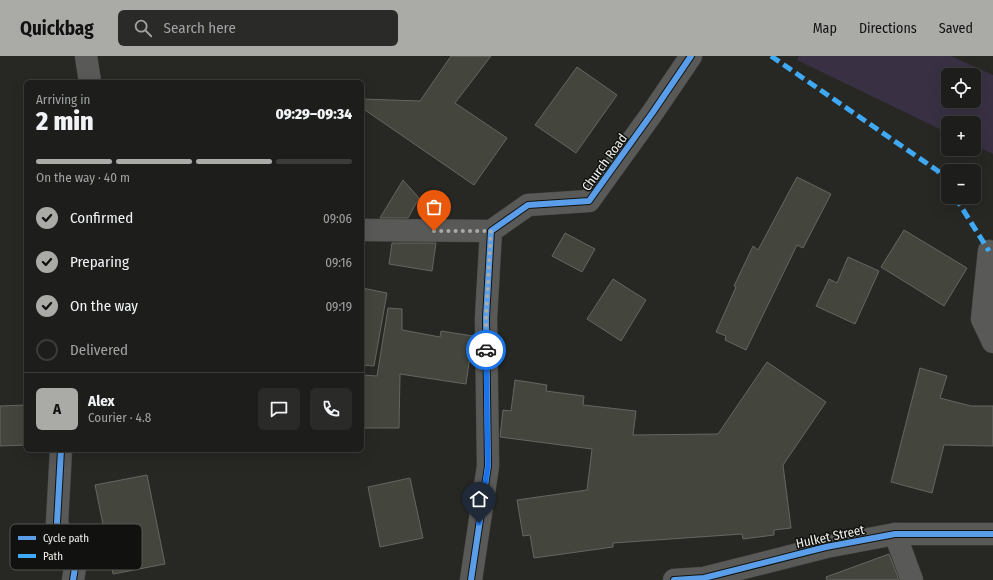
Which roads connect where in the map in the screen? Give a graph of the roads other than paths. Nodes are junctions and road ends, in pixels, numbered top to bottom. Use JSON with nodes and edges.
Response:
{"nodes":[{"id":1,"x":86,"y":56,"type":"edge"},
{"id":2,"x":691,"y":56,"type":"edge"},
{"id":3,"x":90,"y":80,"type":"edge"},
{"id":4,"x":364,"y":230,"type":"edge"},
{"id":5,"x":491,"y":231,"type":"junction"},
{"id":6,"x":990,"y":251,"type":"dead end"},
{"id":7,"x":993,"y":342,"type":"edge"},
{"id":8,"x":61,"y":452,"type":"edge"},
{"id":9,"x":57,"y":524,"type":"edge"},
{"id":10,"x":895,"y":534,"type":"junction"},
{"id":11,"x":993,"y":534,"type":"edge"},
{"id":12,"x":75,"y":570,"type":"edge"},
{"id":13,"x":704,"y":579,"type":"edge"},
{"id":14,"x":73,"y":580,"type":"edge"},
{"id":15,"x":471,"y":580,"type":"edge"},
{"id":16,"x":674,"y":580,"type":"edge"},
{"id":17,"x":912,"y":580,"type":"edge"}],
"edges":[{"from":1,"to":3,"type":"street"},
{"from":2,"to":5,"type":"street","name":"Church Road"},
{"from":4,"to":5,"type":"street"},
{"from":5,"to":15,"type":"street"},
{"from":6,"to":7,"type":"street"},
{"from":8,"to":9,"type":"street"},
{"from":10,"to":11,"type":"street","name":"Hulket Street"},
{"from":10,"to":13,"type":"street","name":"Hulket Street"},
{"from":10,"to":17,"type":"street"},
{"from":12,"to":14,"type":"street"},
{"from":13,"to":16,"type":"street","name":"Hulket Street"}]}
